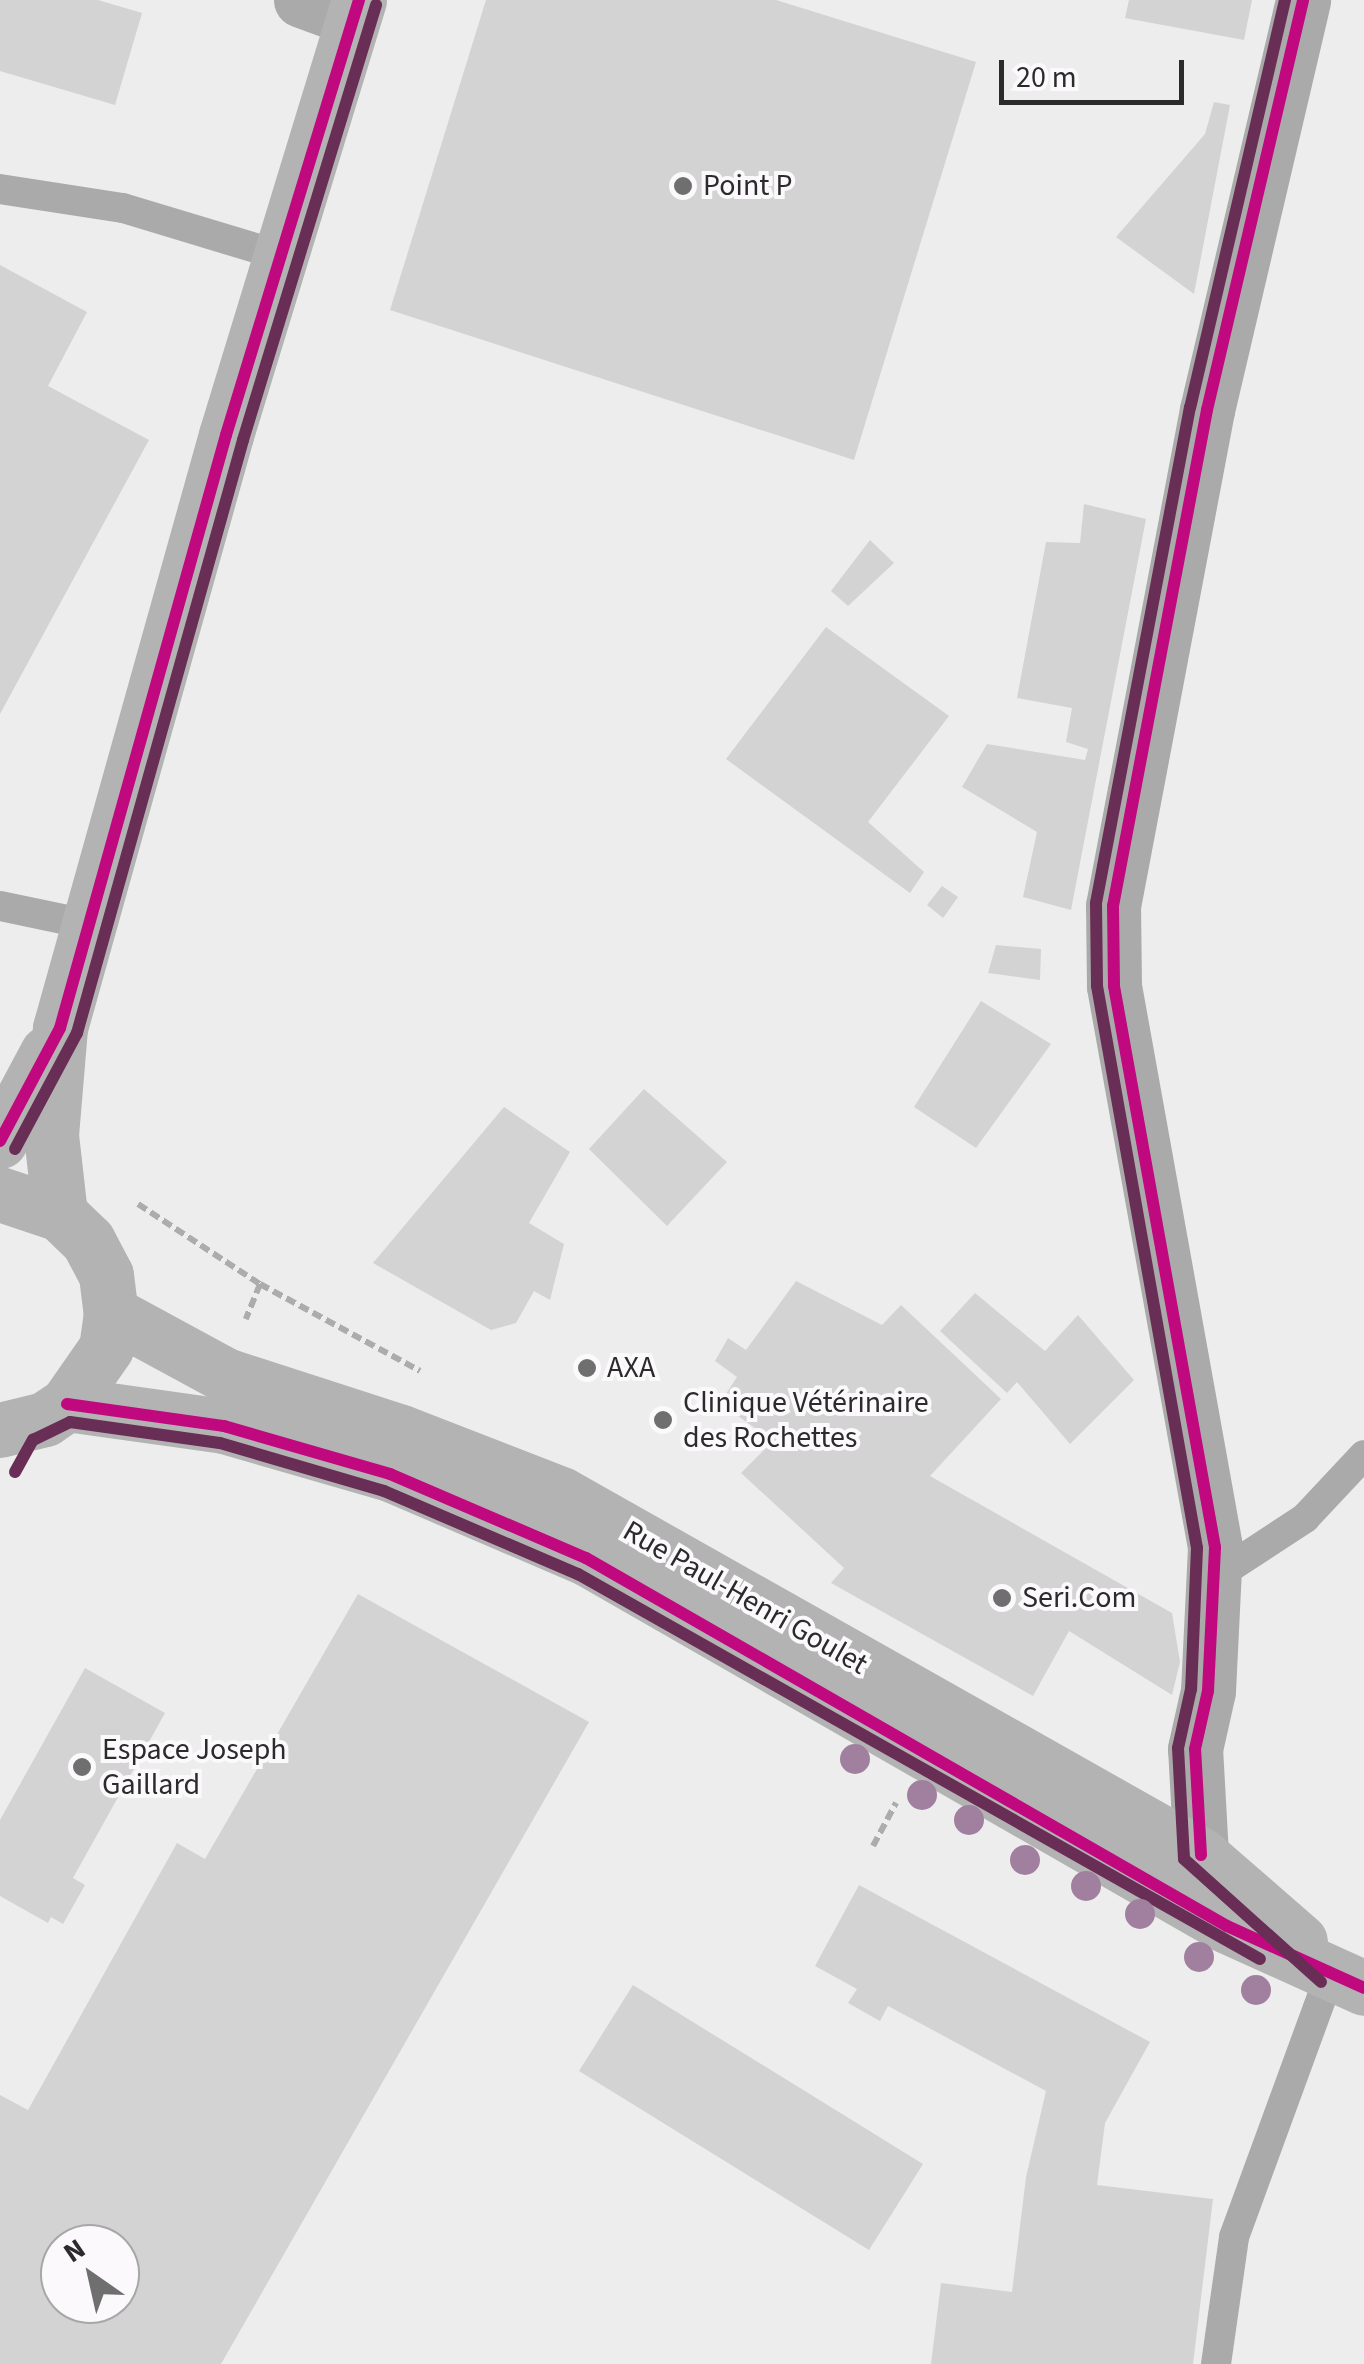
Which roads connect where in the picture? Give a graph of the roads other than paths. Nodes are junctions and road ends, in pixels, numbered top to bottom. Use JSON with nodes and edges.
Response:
{"nodes":[{"id":1,"x":300,"y":0,"type":"edge"},
{"id":2,"x":1303,"y":0,"type":"edge"},
{"id":3,"x":356,"y":9,"type":"edge"},
{"id":4,"x":0,"y":189,"type":"edge"},
{"id":5,"x":282,"y":256,"type":"junction"},
{"id":6,"x":0,"y":906,"type":"edge"},
{"id":7,"x":90,"y":925,"type":"junction"},
{"id":8,"x":60,"y":1028,"type":"junction"},
{"id":9,"x":0,"y":1142,"type":"edge"},
{"id":10,"x":0,"y":1194,"type":"edge"},
{"id":11,"x":60,"y":1214,"type":"junction"},
{"id":12,"x":111,"y":1313,"type":"junction"},
{"id":13,"x":22,"y":1431,"type":"edge"},
{"id":14,"x":1364,"y":1455,"type":"edge"},
{"id":15,"x":1215,"y":1577,"type":"junction"},
{"id":16,"x":1200,"y":1854,"type":"junction"},
{"id":17,"x":1348,"y":1978,"type":"edge"},
{"id":18,"x":1216,"y":2364,"type":"edge"}],
"edges":[{"from":1,"to":3,"type":"street"},
{"from":2,"to":15,"type":"street"},
{"from":3,"to":5,"type":"main road"},
{"from":4,"to":5,"type":"lane"},
{"from":5,"to":7,"type":"main road"},
{"from":6,"to":7,"type":"lane"},
{"from":7,"to":8,"type":"main road"},
{"from":8,"to":9,"type":"main road"},
{"from":8,"to":11,"type":"main road"},
{"from":10,"to":11,"type":"main road"},
{"from":11,"to":12,"type":"main road"},
{"from":12,"to":13,"type":"main road"},
{"from":12,"to":16,"type":"main road","name":"Rue Paul-Henri Goulet"},
{"from":13,"to":17,"type":"main road","name":"Rue Paul-Henri Goulet"},
{"from":14,"to":15,"type":"lane"},
{"from":15,"to":16,"type":"street"},
{"from":16,"to":17,"type":"main road","name":"Rue Paul-Henri Goulet"},
{"from":17,"to":18,"type":"lane"}]}
